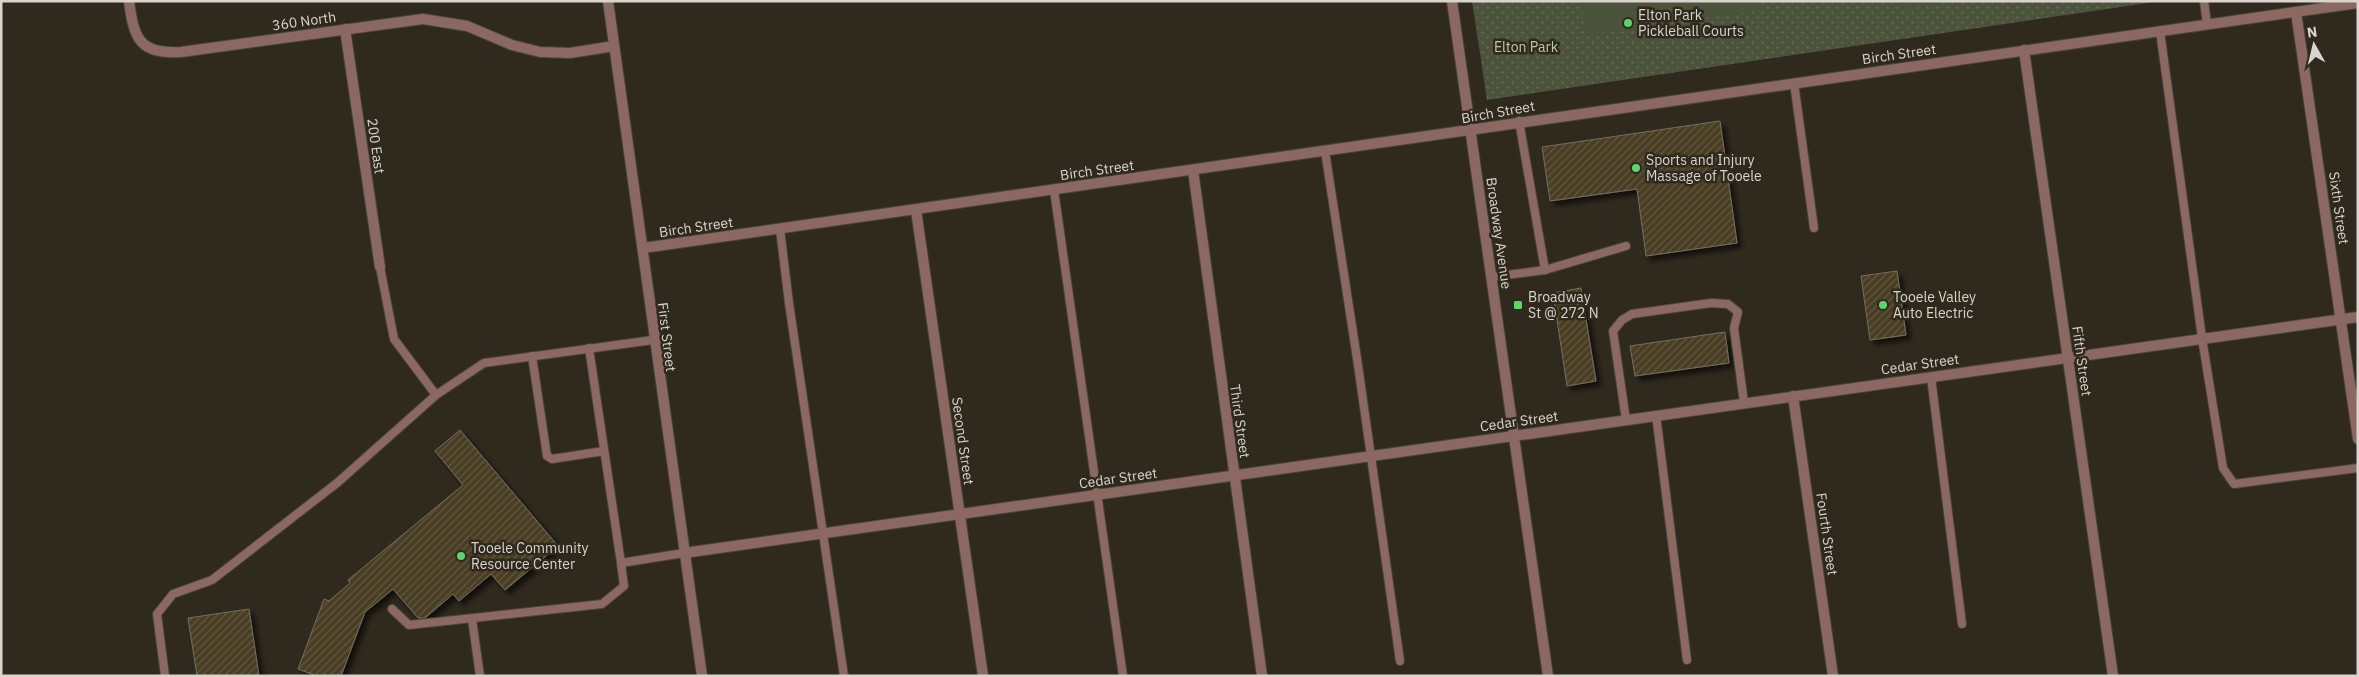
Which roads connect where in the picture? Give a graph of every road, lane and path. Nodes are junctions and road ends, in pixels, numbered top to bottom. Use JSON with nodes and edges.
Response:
{"nodes":[{"id":1,"x":129,"y":1,"type":"edge"},
{"id":2,"x":608,"y":1,"type":"edge"},
{"id":3,"x":1452,"y":1,"type":"edge"},
{"id":4,"x":2204,"y":1,"type":"edge"},
{"id":5,"x":2358,"y":3,"type":"edge"},
{"id":6,"x":2336,"y":4,"type":"edge"},
{"id":7,"x":2296,"y":12,"type":"junction"},
{"id":8,"x":2207,"y":24,"type":"junction"},
{"id":9,"x":345,"y":28,"type":"junction"},
{"id":10,"x":2160,"y":31,"type":"junction"},
{"id":11,"x":614,"y":46,"type":"junction"},
{"id":12,"x":2024,"y":50,"type":"junction"},
{"id":13,"x":1794,"y":83,"type":"junction"},
{"id":14,"x":1519,"y":121,"type":"junction"},
{"id":15,"x":1470,"y":131,"type":"junction"},
{"id":16,"x":1325,"y":151,"type":"junction"},
{"id":17,"x":1193,"y":170,"type":"junction"},
{"id":18,"x":1054,"y":190,"type":"junction"},
{"id":19,"x":916,"y":210,"type":"junction"},
{"id":20,"x":1814,"y":228,"type":"dead end"},
{"id":21,"x":780,"y":229,"type":"junction"},
{"id":22,"x":1626,"y":246,"type":"dead end"},
{"id":23,"x":643,"y":248,"type":"junction"},
{"id":24,"x":380,"y":267,"type":"joint"},
{"id":25,"x":1545,"y":270,"type":"junction"},
{"id":26,"x":1491,"y":277,"type":"junction"},
{"id":27,"x":2358,"y":317,"type":"edge"},
{"id":28,"x":2340,"y":319,"type":"junction"},
{"id":29,"x":2202,"y":338,"type":"junction"},
{"id":30,"x":653,"y":340,"type":"junction"},
{"id":31,"x":590,"y":348,"type":"junction"},
{"id":32,"x":532,"y":356,"type":"junction"},
{"id":33,"x":2068,"y":357,"type":"junction"},
{"id":34,"x":1931,"y":377,"type":"junction"},
{"id":35,"x":436,"y":395,"type":"junction"},
{"id":36,"x":1793,"y":396,"type":"junction"},
{"id":37,"x":1744,"y":403,"type":"junction"},
{"id":38,"x":1656,"y":416,"type":"junction"},
{"id":39,"x":1626,"y":420,"type":"junction"},
{"id":40,"x":1514,"y":436,"type":"junction"},
{"id":41,"x":2358,"y":439,"type":"edge"},
{"id":42,"x":604,"y":451,"type":"junction"},
{"id":43,"x":1371,"y":456,"type":"junction"},
{"id":44,"x":2358,"y":468,"type":"edge"},
{"id":45,"x":1234,"y":476,"type":"junction"},
{"id":46,"x":1099,"y":495,"type":"junction"},
{"id":47,"x":960,"y":514,"type":"junction"},
{"id":48,"x":823,"y":534,"type":"junction"},
{"id":49,"x":684,"y":553,"type":"junction"},
{"id":50,"x":621,"y":563,"type":"junction"},
{"id":51,"x":392,"y":609,"type":"dead end"},
{"id":52,"x":472,"y":619,"type":"junction"},
{"id":53,"x":1962,"y":624,"type":"dead end"},
{"id":54,"x":1687,"y":660,"type":"dead end"},
{"id":55,"x":1400,"y":661,"type":"dead end"},
{"id":56,"x":165,"y":676,"type":"edge"},
{"id":57,"x":480,"y":676,"type":"edge"},
{"id":58,"x":702,"y":676,"type":"edge"},
{"id":59,"x":844,"y":676,"type":"edge"},
{"id":60,"x":983,"y":676,"type":"edge"},
{"id":61,"x":1123,"y":676,"type":"edge"},
{"id":62,"x":1262,"y":676,"type":"edge"},
{"id":63,"x":1548,"y":676,"type":"edge"},
{"id":64,"x":1833,"y":676,"type":"edge"},
{"id":65,"x":2113,"y":676,"type":"edge"}],
"edges":[{"from":1,"to":9,"type":"street","name":"360 North"},
{"from":2,"to":11,"type":"street","name":"First Street"},
{"from":3,"to":15,"type":"street","name":"Broadway Avenue"},
{"from":4,"to":8,"type":"lane"},
{"from":5,"to":6,"type":"street","name":"Birch Street"},
{"from":6,"to":7,"type":"street","name":"Birch Street"},
{"from":7,"to":8,"type":"street","name":"Birch Street"},
{"from":7,"to":28,"type":"street","name":"Sixth Street"},
{"from":8,"to":10,"type":"street","name":"Birch Street"},
{"from":9,"to":11,"type":"street","name":"360 North"},
{"from":9,"to":24,"type":"street","name":"200 East"},
{"from":10,"to":12,"type":"street","name":"Birch Street"},
{"from":10,"to":29,"type":"lane"},
{"from":11,"to":23,"type":"street","name":"First Street"},
{"from":12,"to":13,"type":"street","name":"Birch Street"},
{"from":12,"to":33,"type":"street","name":"Fifth Street"},
{"from":13,"to":14,"type":"street","name":"Birch Street"},
{"from":13,"to":20,"type":"lane"},
{"from":14,"to":15,"type":"street","name":"Birch Street"},
{"from":14,"to":25,"type":"lane"},
{"from":15,"to":16,"type":"street","name":"Birch Street"},
{"from":15,"to":26,"type":"street","name":"Broadway Avenue"},
{"from":16,"to":17,"type":"street","name":"Birch Street"},
{"from":16,"to":43,"type":"lane"},
{"from":17,"to":18,"type":"street","name":"Birch Street"},
{"from":17,"to":45,"type":"street","name":"Third Street"},
{"from":18,"to":19,"type":"street","name":"Birch Street"},
{"from":18,"to":46,"type":"lane"},
{"from":19,"to":21,"type":"street","name":"Birch Street"},
{"from":19,"to":47,"type":"street","name":"Second Street"},
{"from":21,"to":23,"type":"street","name":"Birch Street"},
{"from":21,"to":48,"type":"lane"},
{"from":22,"to":25,"type":"lane"},
{"from":23,"to":30,"type":"street","name":"First Street"},
{"from":24,"to":35,"type":"lane"},
{"from":25,"to":26,"type":"lane"},
{"from":26,"to":40,"type":"street","name":"Broadway Avenue"},
{"from":27,"to":28,"type":"street","name":"Cedar Street"},
{"from":28,"to":29,"type":"street","name":"Cedar Street"},
{"from":28,"to":41,"type":"street","name":"Sixth Street"},
{"from":29,"to":33,"type":"street","name":"Cedar Street"},
{"from":29,"to":44,"type":"lane"},
{"from":30,"to":31,"type":"lane"},
{"from":30,"to":49,"type":"street","name":"First Street"},
{"from":31,"to":32,"type":"lane"},
{"from":31,"to":42,"type":"lane"},
{"from":32,"to":35,"type":"lane"},
{"from":32,"to":42,"type":"lane"},
{"from":33,"to":34,"type":"street","name":"Cedar Street"},
{"from":33,"to":65,"type":"street","name":"Fifth Street"},
{"from":34,"to":36,"type":"street","name":"Cedar Street"},
{"from":34,"to":53,"type":"lane"},
{"from":35,"to":56,"type":"lane"},
{"from":36,"to":37,"type":"street","name":"Cedar Street"},
{"from":36,"to":64,"type":"street","name":"Fourth Street"},
{"from":37,"to":38,"type":"street","name":"Cedar Street"},
{"from":37,"to":39,"type":"lane"},
{"from":38,"to":39,"type":"street","name":"Cedar Street"},
{"from":38,"to":54,"type":"lane"},
{"from":39,"to":40,"type":"street","name":"Cedar Street"},
{"from":40,"to":43,"type":"street","name":"Cedar Street"},
{"from":40,"to":63,"type":"street","name":"Broadway Avenue"},
{"from":42,"to":50,"type":"lane"},
{"from":43,"to":45,"type":"street","name":"Cedar Street"},
{"from":43,"to":55,"type":"lane"},
{"from":45,"to":46,"type":"street","name":"Cedar Street"},
{"from":45,"to":62,"type":"street","name":"Third Street"},
{"from":46,"to":47,"type":"street","name":"Cedar Street"},
{"from":46,"to":61,"type":"lane"},
{"from":47,"to":48,"type":"street","name":"Cedar Street"},
{"from":47,"to":60,"type":"street","name":"Second Street"},
{"from":48,"to":49,"type":"street","name":"Cedar Street"},
{"from":48,"to":59,"type":"lane"},
{"from":49,"to":50,"type":"lane"},
{"from":49,"to":58,"type":"street","name":"First Street"},
{"from":50,"to":52,"type":"lane"},
{"from":51,"to":52,"type":"lane"},
{"from":52,"to":57,"type":"lane"}]}
